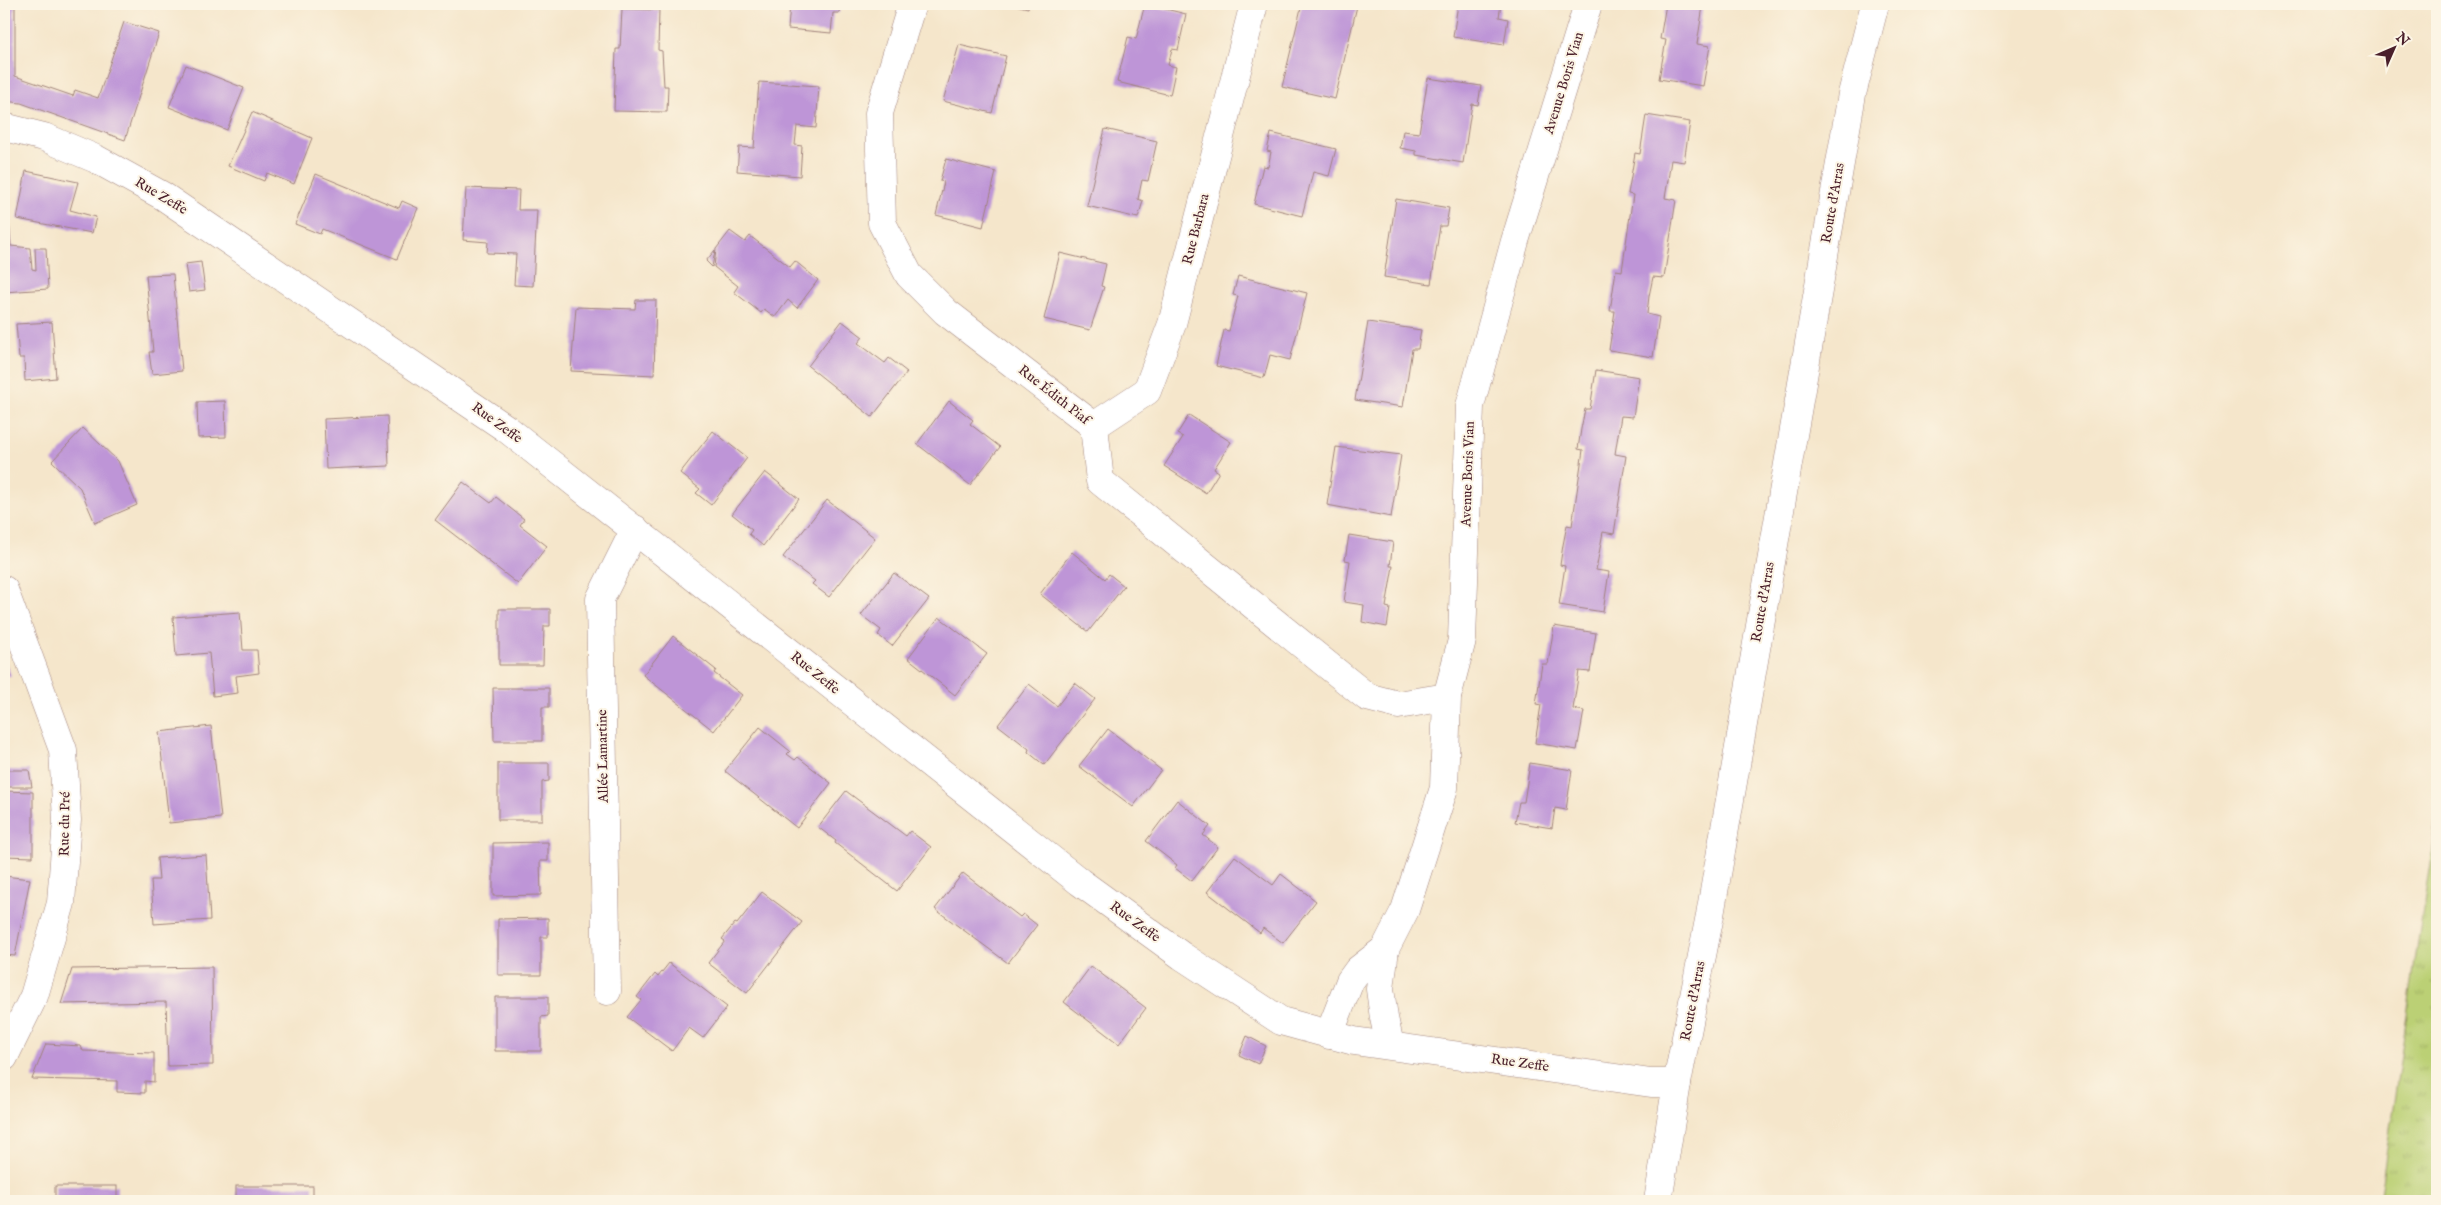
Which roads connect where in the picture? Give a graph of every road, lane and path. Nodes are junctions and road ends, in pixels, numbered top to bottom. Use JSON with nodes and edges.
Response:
{"nodes":[{"id":1,"x":912,"y":4,"type":"edge"},
{"id":2,"x":1254,"y":4,"type":"edge"},
{"id":3,"x":1588,"y":4,"type":"edge"},
{"id":4,"x":1875,"y":4,"type":"edge"},
{"id":5,"x":4,"y":127,"type":"edge"},
{"id":6,"x":1094,"y":426,"type":"junction"},
{"id":7,"x":635,"y":529,"type":"junction"},
{"id":8,"x":4,"y":590,"type":"edge"},
{"id":9,"x":1447,"y":697,"type":"junction"},
{"id":10,"x":1385,"y":949,"type":"junction"},
{"id":11,"x":607,"y":991,"type":"dead end"},
{"id":12,"x":1329,"y":1035,"type":"junction"},
{"id":13,"x":1390,"y":1044,"type":"junction"},
{"id":14,"x":4,"y":1057,"type":"edge"},
{"id":15,"x":1677,"y":1083,"type":"junction"},
{"id":16,"x":1658,"y":1201,"type":"edge"}],
"edges":[{"from":1,"to":6,"type":"street","name":"Rue Édith Piaf"},
{"from":2,"to":6,"type":"street","name":"Rue Barbara"},
{"from":3,"to":9,"type":"street","name":"Avenue Boris Vian"},
{"from":4,"to":15,"type":"street","name":"Route d'Arras"},
{"from":5,"to":7,"type":"street","name":"Rue Zeffe"},
{"from":6,"to":9,"type":"street","name":"Rue Édith Piaf"},
{"from":7,"to":11,"type":"street","name":"Allée Lamartine"},
{"from":7,"to":12,"type":"street","name":"Rue Zeffe"},
{"from":8,"to":14,"type":"street","name":"Rue du Pré"},
{"from":9,"to":10,"type":"street","name":"Avenue Boris Vian"},
{"from":10,"to":12,"type":"street","name":"Avenue Boris Vian"},
{"from":10,"to":13,"type":"street","name":"Avenue Boris Vian"},
{"from":12,"to":13,"type":"street","name":"Rue Zeffe"},
{"from":13,"to":15,"type":"street","name":"Rue Zeffe"},
{"from":15,"to":16,"type":"street","name":"Route d'Arras"}]}
